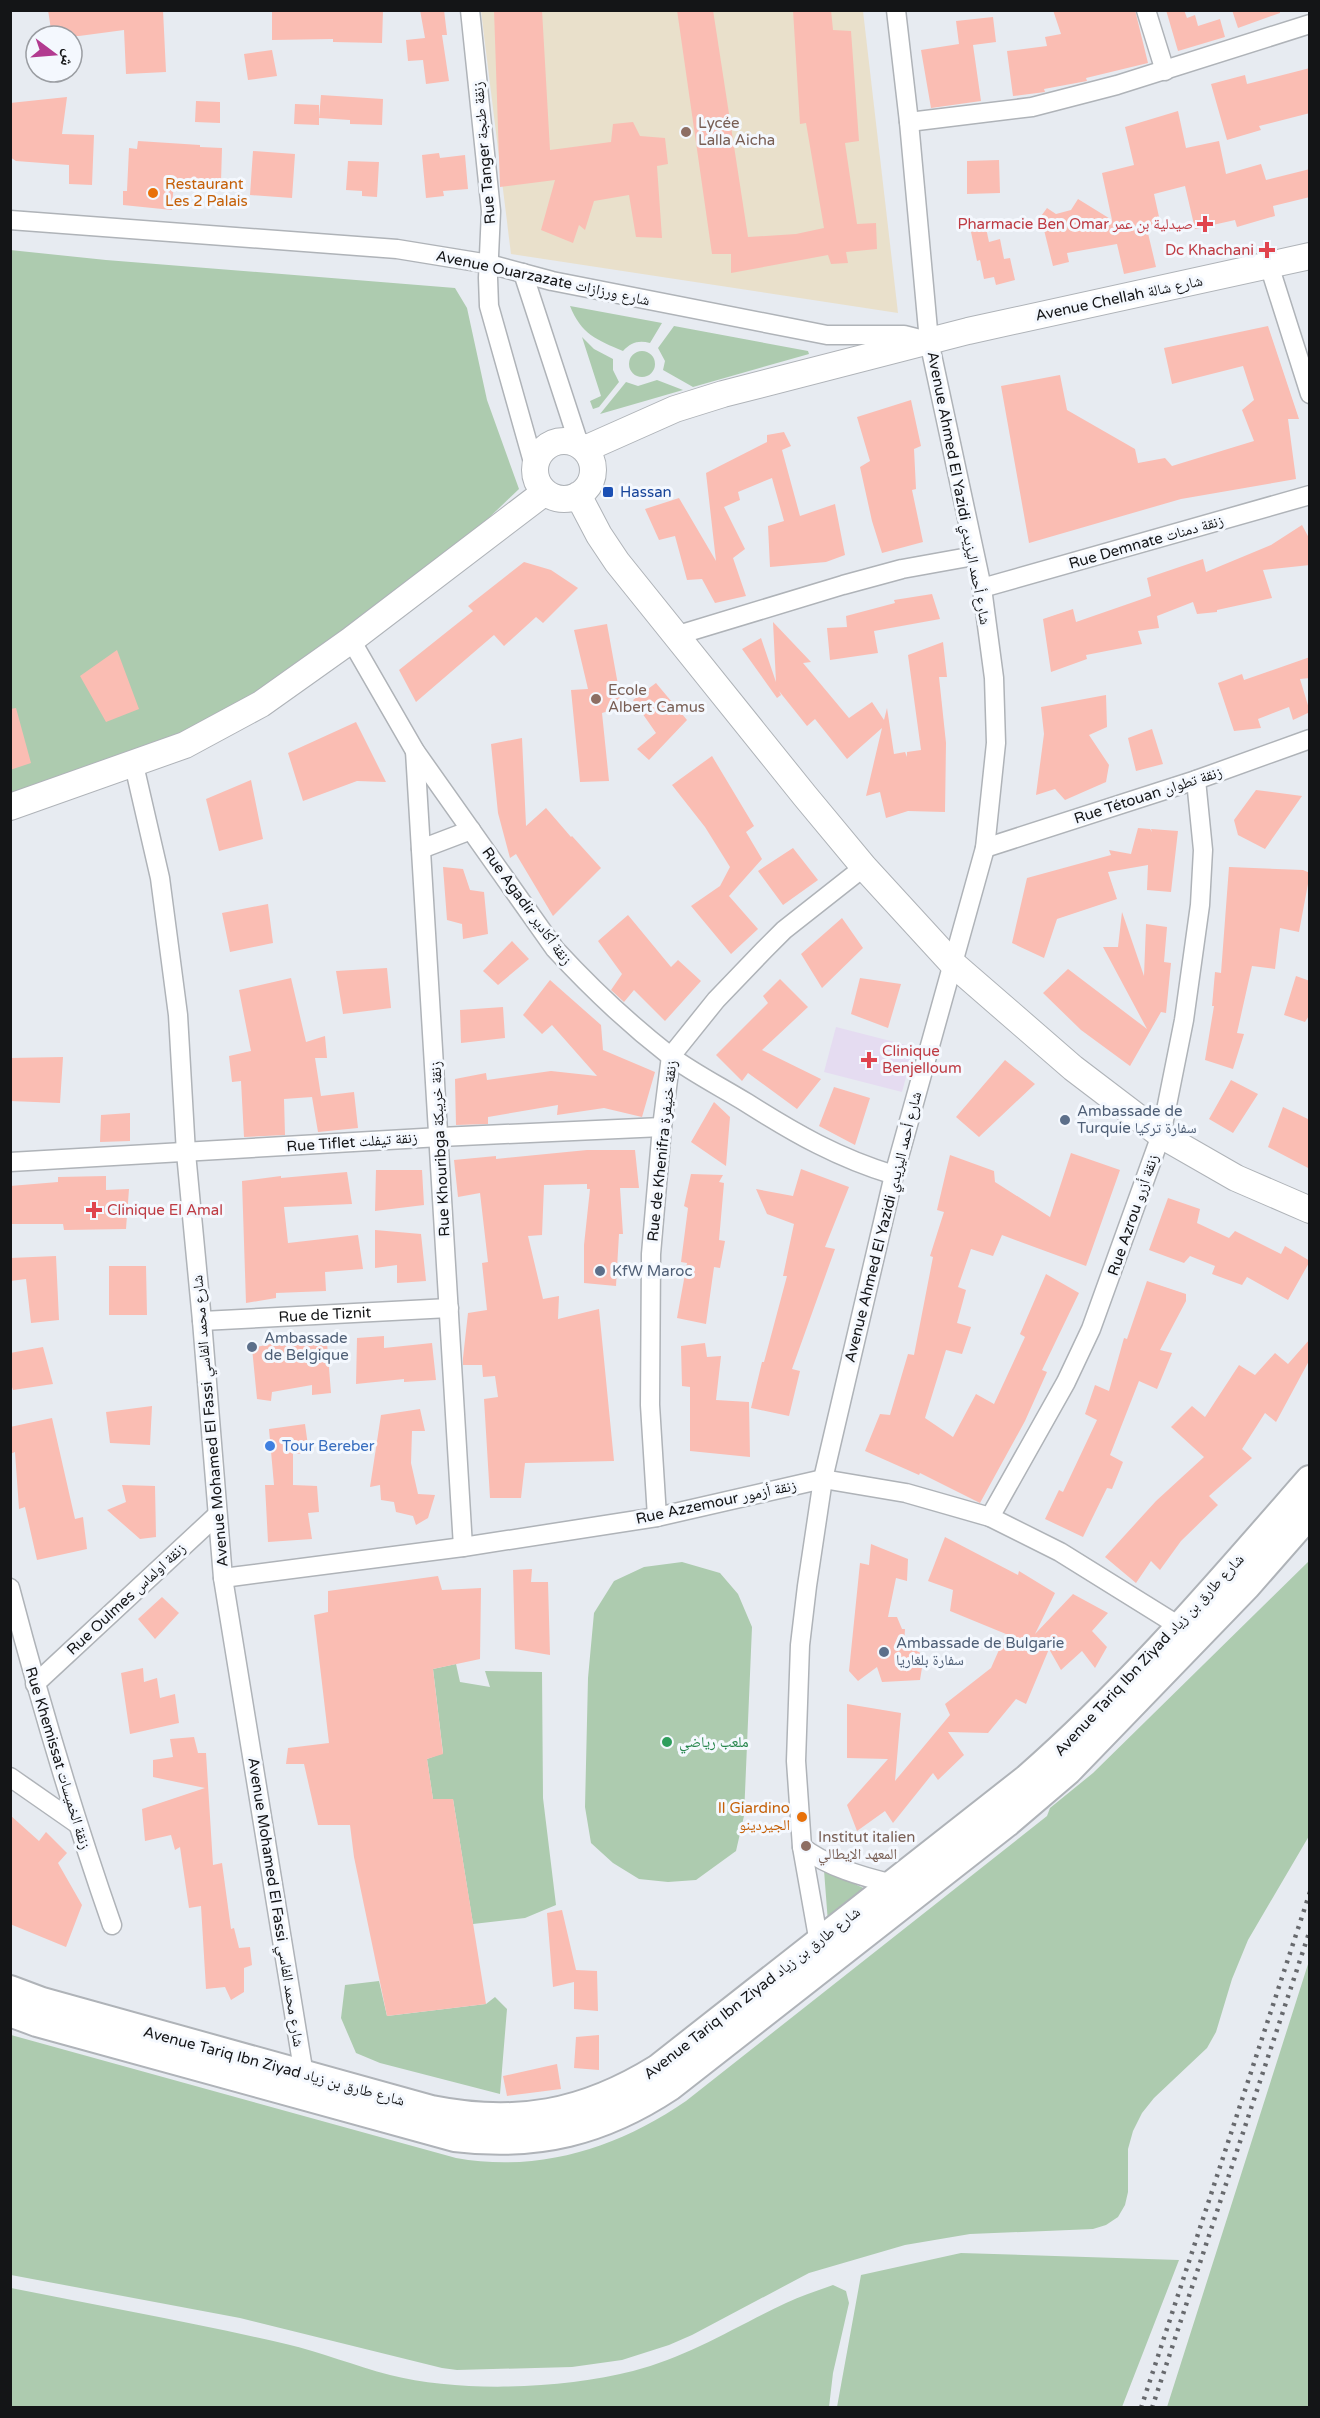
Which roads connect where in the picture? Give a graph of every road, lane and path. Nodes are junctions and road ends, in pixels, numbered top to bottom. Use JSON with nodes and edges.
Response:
{"nodes":[{"id":1,"x":470,"y":10,"type":"edge"},
{"id":2,"x":896,"y":10,"type":"edge"},
{"id":3,"x":1146,"y":10,"type":"edge"},
{"id":4,"x":1310,"y":24,"type":"edge"},
{"id":5,"x":1165,"y":71,"type":"junction"},
{"id":6,"x":909,"y":122,"type":"junction"},
{"id":7,"x":10,"y":220,"type":"edge"},
{"id":8,"x":1310,"y":256,"type":"edge"},
{"id":9,"x":489,"y":264,"type":"junction"},
{"id":10,"x":1269,"y":265,"type":"junction"},
{"id":11,"x":523,"y":273,"type":"junction"},
{"id":12,"x":929,"y":341,"type":"junction"},
{"id":13,"x":1310,"y":394,"type":"edge"},
{"id":14,"x":582,"y":446,"type":"junction"},
{"id":15,"x":535,"y":469,"type":"junction"},
{"id":16,"x":545,"y":492,"type":"junction"},
{"id":17,"x":578,"y":495,"type":"junction"},
{"id":18,"x":1310,"y":495,"type":"edge"},
{"id":19,"x":974,"y":556,"type":"junction"},
{"id":20,"x":982,"y":588,"type":"junction"},
{"id":21,"x":678,"y":635,"type":"junction"},
{"id":22,"x":351,"y":640,"type":"junction"},
{"id":23,"x":1310,"y":739,"type":"edge"},
{"id":24,"x":415,"y":751,"type":"junction"},
{"id":25,"x":134,"y":765,"type":"junction"},
{"id":26,"x":1196,"y":780,"type":"junction"},
{"id":27,"x":10,"y":807,"type":"edge"},
{"id":28,"x":471,"y":830,"type":"junction"},
{"id":29,"x":985,"y":848,"type":"junction"},
{"id":30,"x":421,"y":849,"type":"junction"},
{"id":31,"x":864,"y":867,"type":"junction"},
{"id":32,"x":952,"y":963,"type":"junction"},
{"id":33,"x":670,"y":1056,"type":"junction"},
{"id":34,"x":662,"y":1127,"type":"junction"},
{"id":35,"x":1161,"y":1135,"type":"junction"},
{"id":36,"x":440,"y":1137,"type":"junction"},
{"id":37,"x":186,"y":1153,"type":"junction"},
{"id":38,"x":10,"y":1162,"type":"edge"},
{"id":39,"x":894,"y":1175,"type":"junction"},
{"id":40,"x":1310,"y":1210,"type":"edge"},
{"id":41,"x":448,"y":1308,"type":"junction"},
{"id":42,"x":202,"y":1321,"type":"junction"},
{"id":43,"x":823,"y":1479,"type":"junction"},
{"id":44,"x":1310,"y":1480,"type":"edge"},
{"id":45,"x":1310,"y":1513,"type":"edge"},
{"id":46,"x":217,"y":1515,"type":"junction"},
{"id":47,"x":657,"y":1516,"type":"junction"},
{"id":48,"x":990,"y":1516,"type":"junction"},
{"id":49,"x":1310,"y":1537,"type":"edge"},
{"id":50,"x":463,"y":1546,"type":"junction"},
{"id":51,"x":1258,"y":1572,"type":"junction"},
{"id":52,"x":223,"y":1578,"type":"junction"},
{"id":53,"x":10,"y":1588,"type":"edge"},
{"id":54,"x":1179,"y":1626,"type":"junction"},
{"id":55,"x":35,"y":1684,"type":"junction"},
{"id":56,"x":10,"y":1777,"type":"edge"},
{"id":57,"x":76,"y":1823,"type":"junction"},
{"id":58,"x":802,"y":1847,"type":"junction"},
{"id":59,"x":894,"y":1884,"type":"junction"},
{"id":60,"x":112,"y":1925,"type":"dead end"},
{"id":61,"x":819,"y":1943,"type":"junction"},
{"id":62,"x":10,"y":1989,"type":"edge"},
{"id":63,"x":10,"y":2012,"type":"edge"},
{"id":64,"x":304,"y":2075,"type":"junction"}],
"edges":[{"from":1,"to":9,"type":"street","name":"Rue Tanger زنقة طنجة"},
{"from":2,"to":6,"type":"street","name":"Avenue Ahmed El Yazidi شارع أحمد اليزيدي"},
{"from":3,"to":5,"type":"street"},
{"from":4,"to":5,"type":"street"},
{"from":5,"to":6,"type":"street"},
{"from":6,"to":12,"type":"street","name":"Avenue Ahmed El Yazidi شارع أحمد اليزيدي"},
{"from":7,"to":9,"type":"street","name":"Avenue Ouarzazate شارع ورزازات"},
{"from":8,"to":10,"type":"street","name":"Avenue Chellah شارع شالة"},
{"from":9,"to":11,"type":"street","name":"Avenue Ouarzazate شارع ورزازات"},
{"from":9,"to":15,"type":"street","name":"Rue Tanger زنقة طنجة"},
{"from":10,"to":12,"type":"street","name":"Avenue Chellah شارع شالة"},
{"from":10,"to":13,"type":"street"},
{"from":11,"to":12,"type":"street","name":"Avenue Ouarzazate شارع ورزازات"},
{"from":11,"to":14,"type":"street"},
{"from":12,"to":14,"type":"street","name":"Avenue Chellah شارع شالة"},
{"from":12,"to":19,"type":"street","name":"Avenue Ahmed El Yazidi شارع أحمد اليزيدي"},
{"from":14,"to":15,"type":"street"},
{"from":14,"to":17,"type":"street"},
{"from":15,"to":16,"type":"street"},
{"from":16,"to":17,"type":"street"},
{"from":16,"to":22,"type":"street"},
{"from":17,"to":21,"type":"street"},
{"from":18,"to":20,"type":"street","name":"Rue Demnate زنقة دمنات"},
{"from":19,"to":20,"type":"street","name":"Avenue Ahmed El Yazidi شارع أحمد اليزيدي"},
{"from":19,"to":21,"type":"street"},
{"from":20,"to":29,"type":"street","name":"Avenue Ahmed El Yazidi شارع أحمد اليزيدي"},
{"from":21,"to":31,"type":"street"},
{"from":22,"to":24,"type":"street","name":"Rue Agadir زنقة أكادير"},
{"from":22,"to":25,"type":"street"},
{"from":23,"to":26,"type":"street","name":"Rue Tétouan زنقة تطوان"},
{"from":24,"to":28,"type":"street","name":"Rue Agadir زنقة أكادير"},
{"from":24,"to":30,"type":"street","name":"Rue Khouribga زنقة خريبكة"},
{"from":25,"to":27,"type":"street"},
{"from":25,"to":37,"type":"street","name":"Avenue Mohamed El Fassi شارع محمد الفاسي"},
{"from":26,"to":29,"type":"street","name":"Rue Tétouan زنقة تطوان"},
{"from":26,"to":35,"type":"street","name":"Rue Azrou زنقة أزرو"},
{"from":28,"to":30,"type":"street"},
{"from":28,"to":33,"type":"street","name":"Rue Agadir زنقة أكادير"},
{"from":29,"to":32,"type":"street","name":"Avenue Ahmed El Yazidi شارع أحمد اليزيدي"},
{"from":30,"to":36,"type":"street","name":"Rue Khouribga زنقة خريبكة"},
{"from":31,"to":32,"type":"street"},
{"from":31,"to":33,"type":"street","name":"Rue de Khenifra زنقة خنيفرة"},
{"from":32,"to":35,"type":"street"},
{"from":32,"to":39,"type":"street","name":"Avenue Ahmed El Yazidi شارع أحمد اليزيدي"},
{"from":33,"to":34,"type":"street","name":"Rue de Khenifra زنقة خنيفرة"},
{"from":33,"to":39,"type":"street","name":"Rue Agadir زنقة أكادير"},
{"from":34,"to":36,"type":"street","name":"Rue Tiflet زنقة تيفلت"},
{"from":34,"to":47,"type":"street","name":"Rue de Khenifra زنقة خنيفرة"},
{"from":35,"to":40,"type":"street"},
{"from":35,"to":48,"type":"street","name":"Rue Azrou زنقة أزرو"},
{"from":36,"to":37,"type":"street","name":"Rue Tiflet زنقة تيفلت"},
{"from":36,"to":41,"type":"street","name":"Rue Khouribga زنقة خريبكة"},
{"from":37,"to":38,"type":"street","name":"Rue Tiflet زنقة تيفلت"},
{"from":37,"to":42,"type":"street","name":"Avenue Mohamed El Fassi شارع محمد الفاسي"},
{"from":39,"to":43,"type":"street","name":"Avenue Ahmed El Yazidi شارع أحمد اليزيدي"},
{"from":41,"to":42,"type":"street","name":"Rue de Tiznit"},
{"from":41,"to":50,"type":"street","name":"Rue Khouribga زنقة خريبكة"},
{"from":42,"to":46,"type":"street","name":"Avenue Mohamed El Fassi شارع محمد الفاسي"},
{"from":43,"to":47,"type":"street","name":"Rue Azzemour زنقة أزمور"},
{"from":43,"to":48,"type":"street","name":"Rue Azzemour زنقة أزمور"},
{"from":43,"to":58,"type":"street","name":"Avenue Ahmed El Yazidi شارع أحمد اليزيدي"},
{"from":44,"to":54,"type":"main road","name":"Avenue Tariq Ibn Ziyad شارع طارق بن زياد"},
{"from":45,"to":51,"type":"main road","name":"Avenue Tariq Ibn Ziyad شارع طارق بن زياد"},
{"from":46,"to":52,"type":"street","name":"Avenue Mohamed El Fassi شارع محمد الفاسي"},
{"from":46,"to":55,"type":"street","name":"Rue Oulmes زنقة اولماس"},
{"from":47,"to":50,"type":"street","name":"Rue Azzemour زنقة أزمور"},
{"from":48,"to":54,"type":"street","name":"Rue Azzemour زنقة أزمور"},
{"from":49,"to":51,"type":"main road"},
{"from":50,"to":52,"type":"street","name":"Rue Azzemour زنقة أزمور"},
{"from":51,"to":63,"type":"main road","name":"Avenue Tariq Ibn Ziyad شارع طارق بن زياد"},
{"from":52,"to":64,"type":"street","name":"Avenue Mohamed El Fassi شارع محمد الفاسي"},
{"from":53,"to":55,"type":"street","name":"Rue Khemissat زنقة الخميسات"},
{"from":54,"to":59,"type":"main road","name":"Avenue Tariq Ibn Ziyad شارع طارق بن زياد"},
{"from":55,"to":57,"type":"street","name":"Rue Khemissat زنقة الخميسات"},
{"from":56,"to":57,"type":"street"},
{"from":57,"to":60,"type":"street","name":"Rue Khemissat زنقة الخميسات"},
{"from":58,"to":59,"type":"street"},
{"from":58,"to":61,"type":"street","name":"Avenue Ahmed El Yazidi شارع أحمد اليزيدي"},
{"from":59,"to":61,"type":"main road","name":"Avenue Tariq Ibn Ziyad شارع طارق بن زياد"},
{"from":61,"to":64,"type":"main road","name":"Avenue Tariq Ibn Ziyad شارع طارق بن زياد"},
{"from":62,"to":64,"type":"main road","name":"Avenue Tariq Ibn Ziyad شارع طارق بن زياد"}]}
